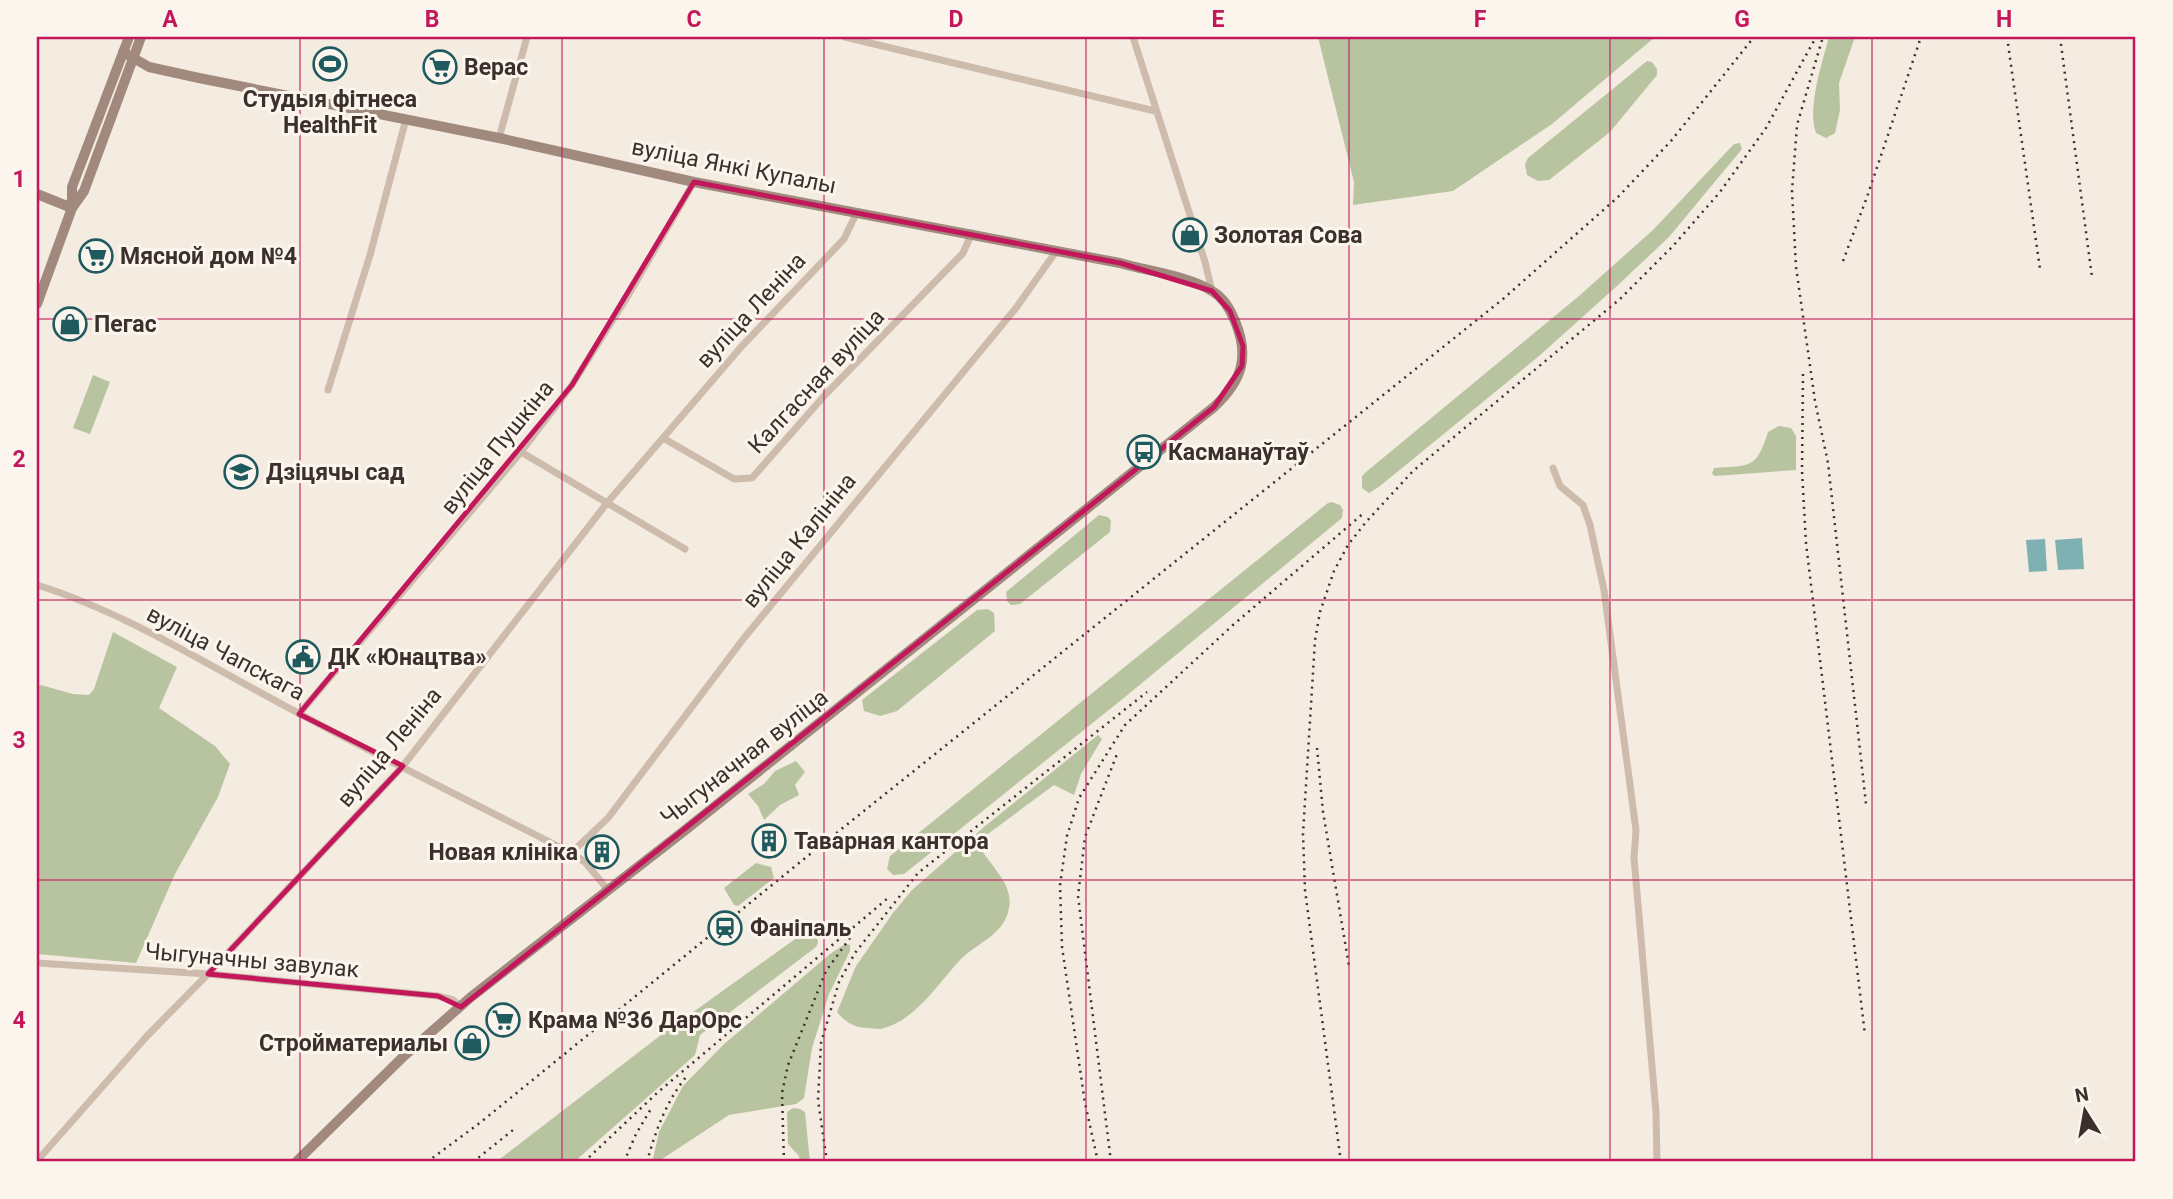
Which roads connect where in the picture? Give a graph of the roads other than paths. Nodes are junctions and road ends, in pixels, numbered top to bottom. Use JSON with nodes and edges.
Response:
{"nodes":[{"id":1,"x":129,"y":37,"type":"edge"},
{"id":2,"x":141,"y":37,"type":"edge"},
{"id":3,"x":527,"y":37,"type":"edge"},
{"id":4,"x":845,"y":37,"type":"edge"},
{"id":5,"x":1133,"y":37,"type":"edge"},
{"id":6,"x":123,"y":52,"type":"junction"},
{"id":7,"x":134,"y":60,"type":"junction"},
{"id":8,"x":1155,"y":111,"type":"junction"},
{"id":9,"x":406,"y":119,"type":"junction"},
{"id":10,"x":499,"y":138,"type":"junction"},
{"id":11,"x":694,"y":182,"type":"junction"},
{"id":12,"x":37,"y":194,"type":"edge"},
{"id":13,"x":72,"y":208,"type":"junction"},
{"id":14,"x":858,"y":212,"type":"junction"},
{"id":15,"x":972,"y":233,"type":"junction"},
{"id":16,"x":1057,"y":250,"type":"junction"},
{"id":17,"x":1212,"y":290,"type":"junction"},
{"id":18,"x":37,"y":304,"type":"edge"},
{"id":19,"x":328,"y":390,"type":"dead end"},
{"id":20,"x":663,"y":438,"type":"junction"},
{"id":21,"x":521,"y":452,"type":"junction"},
{"id":22,"x":1553,"y":468,"type":"dead end"},
{"id":23,"x":607,"y":503,"type":"junction"},
{"id":24,"x":685,"y":549,"type":"dead end"},
{"id":25,"x":37,"y":585,"type":"edge"},
{"id":26,"x":299,"y":714,"type":"junction"},
{"id":27,"x":403,"y":766,"type":"junction"},
{"id":28,"x":570,"y":852,"type":"junction"},
{"id":29,"x":608,"y":890,"type":"junction"},
{"id":30,"x":37,"y":962,"type":"edge"},
{"id":31,"x":208,"y":974,"type":"junction"},
{"id":32,"x":461,"y":1007,"type":"junction"},
{"id":33,"x":37,"y":1161,"type":"edge"},
{"id":34,"x":296,"y":1162,"type":"edge"},
{"id":35,"x":1657,"y":1162,"type":"edge"}],
"edges":[{"from":1,"to":6,"type":"street"},
{"from":2,"to":7,"type":"street"},
{"from":3,"to":10,"type":"street"},
{"from":4,"to":8,"type":"street"},
{"from":5,"to":8,"type":"street"},
{"from":6,"to":7,"type":"street","name":"вуліца Янкі Купалы"},
{"from":6,"to":13,"type":"street"},
{"from":7,"to":9,"type":"street","name":"вуліца Янкі Купалы"},
{"from":7,"to":13,"type":"street"},
{"from":8,"to":17,"type":"street"},
{"from":9,"to":10,"type":"street","name":"вуліца Янкі Купалы"},
{"from":9,"to":19,"type":"street"},
{"from":10,"to":11,"type":"street","name":"вуліца Янкі Купалы"},
{"from":11,"to":14,"type":"street","name":"вуліца Янкі Купалы"},
{"from":11,"to":21,"type":"street","name":"вуліца Пушкіна"},
{"from":12,"to":13,"type":"street"},
{"from":13,"to":18,"type":"street"},
{"from":14,"to":15,"type":"street","name":"вуліца Янкі Купалы"},
{"from":14,"to":20,"type":"street","name":"вуліца Леніна"},
{"from":15,"to":16,"type":"street","name":"вуліца Янкі Купалы"},
{"from":15,"to":20,"type":"street","name":"Калгасная вуліца"},
{"from":16,"to":17,"type":"street","name":"вуліца Янкі Купалы"},
{"from":16,"to":28,"type":"street","name":"вуліца Калініна"},
{"from":17,"to":29,"type":"street","name":"Чыгуначная вуліца"},
{"from":20,"to":23,"type":"street","name":"вуліца Леніна"},
{"from":21,"to":23,"type":"street"},
{"from":21,"to":26,"type":"street","name":"вуліца Пушкіна"},
{"from":22,"to":35,"type":"street"},
{"from":23,"to":24,"type":"street"},
{"from":23,"to":27,"type":"street","name":"вуліца Леніна"},
{"from":25,"to":26,"type":"street","name":"вуліца Чапскага"},
{"from":26,"to":27,"type":"street","name":"вуліца Чапскага"},
{"from":27,"to":28,"type":"street","name":"вуліца Чапскага"},
{"from":27,"to":31,"type":"street","name":"вуліца Леніна"},
{"from":28,"to":29,"type":"street","name":"вуліца Чапскага"},
{"from":29,"to":32,"type":"street","name":"Чыгуначная вуліца"},
{"from":30,"to":31,"type":"street","name":"Чыгуначны завулак"},
{"from":31,"to":32,"type":"street","name":"Чыгуначны завулак"},
{"from":31,"to":33,"type":"street","name":"вуліца Леніна"},
{"from":32,"to":34,"type":"street","name":"Чыгуначная вуліца"}]}
